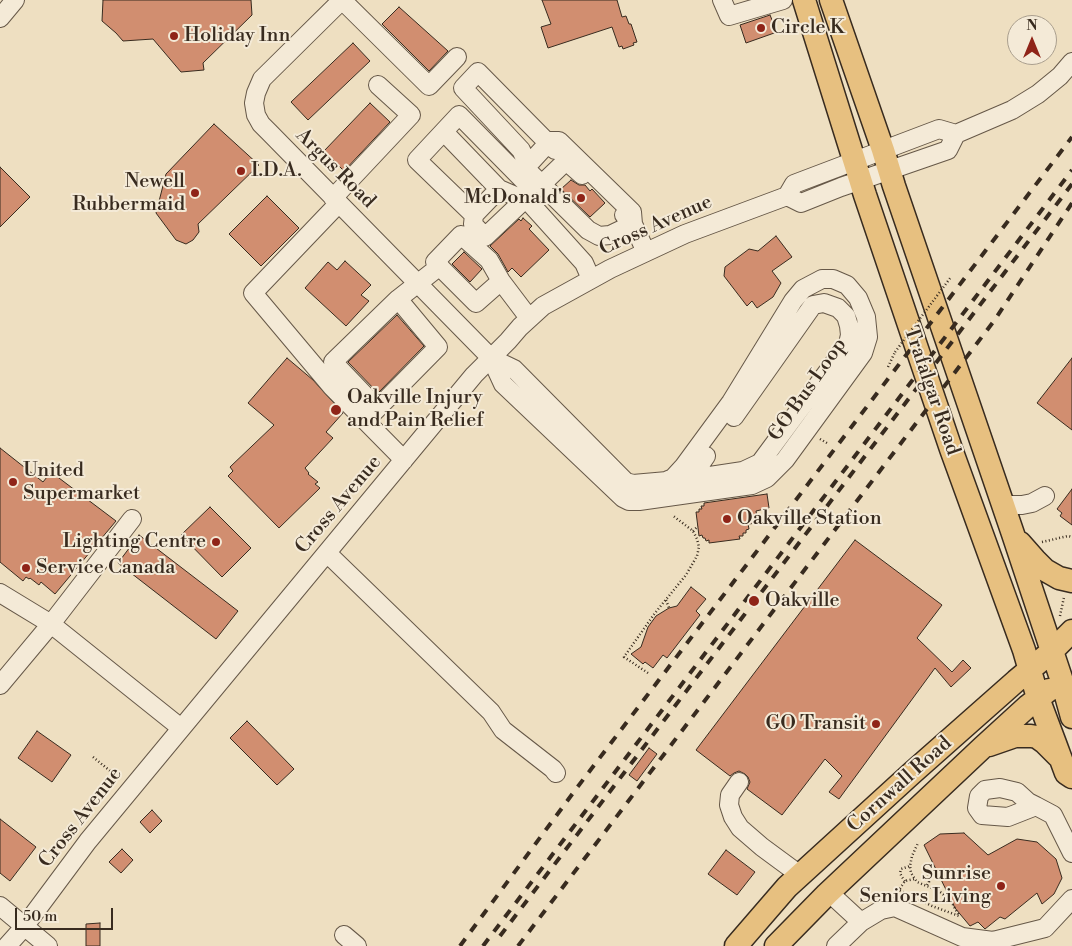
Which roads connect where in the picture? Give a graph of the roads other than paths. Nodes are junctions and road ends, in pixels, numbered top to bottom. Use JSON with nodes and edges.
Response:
{"nodes":[{"id":1,"x":15,"y":0,"type":"edge"},
{"id":2,"x":342,"y":0,"type":"edge"},
{"id":3,"x":722,"y":0,"type":"edge"},
{"id":4,"x":804,"y":0,"type":"edge"},
{"id":5,"x":831,"y":0,"type":"edge"},
{"id":6,"x":776,"y":1,"type":"edge"},
{"id":7,"x":751,"y":4,"type":"edge"},
{"id":8,"x":0,"y":18,"type":"edge"},
{"id":9,"x":457,"y":57,"type":"dead end"},
{"id":10,"x":1072,"y":62,"type":"edge"},
{"id":11,"x":378,"y":85,"type":"dead end"},
{"id":12,"x":444,"y":132,"type":"junction"},
{"id":13,"x":548,"y":143,"type":"junction"},
{"id":14,"x":887,"y":160,"type":"junction"},
{"id":15,"x":566,"y":161,"type":"junction"},
{"id":16,"x":528,"y":164,"type":"junction"},
{"id":17,"x":858,"y":170,"type":"junction"},
{"id":18,"x":542,"y":184,"type":"junction"},
{"id":19,"x":499,"y":189,"type":"junction"},
{"id":20,"x":336,"y":200,"type":"junction"},
{"id":21,"x":524,"y":200,"type":"junction"},
{"id":22,"x":474,"y":215,"type":"junction"},
{"id":23,"x":633,"y":224,"type":"junction"},
{"id":24,"x":646,"y":252,"type":"junction"},
{"id":25,"x":440,"y":266,"type":"junction"},
{"id":26,"x":591,"y":279,"type":"junction"},
{"id":27,"x":501,"y":281,"type":"junction"},
{"id":28,"x":418,"y":283,"type":"junction"},
{"id":29,"x":398,"y":299,"type":"junction"},
{"id":30,"x":529,"y":318,"type":"junction"},
{"id":31,"x":491,"y":358,"type":"junction"},
{"id":32,"x":371,"y":414,"type":"junction"},
{"id":33,"x":404,"y":460,"type":"junction"},
{"id":34,"x":668,"y":480,"type":"junction"},
{"id":35,"x":689,"y":486,"type":"junction"},
{"id":36,"x":1045,"y":496,"type":"dead end"},
{"id":37,"x":1003,"y":504,"type":"junction"},
{"id":38,"x":132,"y":519,"type":"dead end"},
{"id":39,"x":1013,"y":534,"type":"junction"},
{"id":40,"x":327,"y":553,"type":"junction"},
{"id":41,"x":1068,"y":589,"type":"edge"},
{"id":42,"x":0,"y":593,"type":"edge"},
{"id":43,"x":1066,"y":623,"type":"edge"},
{"id":44,"x":51,"y":624,"type":"junction"},
{"id":45,"x":1052,"y":652,"type":"junction"},
{"id":46,"x":1030,"y":670,"type":"junction"},
{"id":47,"x":1067,"y":678,"type":"edge"},
{"id":48,"x":0,"y":685,"type":"edge"},
{"id":49,"x":1038,"y":698,"type":"junction"},
{"id":50,"x":1072,"y":717,"type":"edge"},
{"id":51,"x":180,"y":728,"type":"junction"},
{"id":52,"x":983,"y":747,"type":"junction"},
{"id":53,"x":1060,"y":758,"type":"junction"},
{"id":54,"x":556,"y":773,"type":"dead end"},
{"id":55,"x":1072,"y":777,"type":"edge"},
{"id":56,"x":739,"y":782,"type":"dead end"},
{"id":57,"x":1036,"y":806,"type":"dead end"},
{"id":58,"x":1072,"y":853,"type":"edge"},
{"id":59,"x":800,"y":876,"type":"junction"},
{"id":60,"x":826,"y":894,"type":"junction"},
{"id":61,"x":1072,"y":900,"type":"edge"},
{"id":62,"x":0,"y":906,"type":"edge"},
{"id":63,"x":861,"y":922,"type":"junction"},
{"id":64,"x":24,"y":926,"type":"junction"},
{"id":65,"x":7,"y":946,"type":"edge"},
{"id":66,"x":48,"y":946,"type":"edge"},
{"id":67,"x":736,"y":946,"type":"edge"},
{"id":68,"x":776,"y":946,"type":"edge"},
{"id":69,"x":836,"y":946,"type":"edge"}],
"edges":[{"from":1,"to":8,"type":"street"},
{"from":2,"to":9,"type":"street"},
{"from":2,"to":20,"type":"street","name":"Argus Road"},
{"from":3,"to":7,"type":"street"},
{"from":4,"to":17,"type":"main road","name":"Trafalgar Road"},
{"from":5,"to":14,"type":"main road","name":"Trafalgar Road"},
{"from":6,"to":7,"type":"street"},
{"from":10,"to":14,"type":"street","name":"Cross Avenue"},
{"from":11,"to":20,"type":"street"},
{"from":12,"to":19,"type":"street"},
{"from":12,"to":21,"type":"street"},
{"from":12,"to":22,"type":"street"},
{"from":13,"to":15,"type":"street"},
{"from":13,"to":16,"type":"street"},
{"from":13,"to":16,"type":"street"},
{"from":13,"to":23,"type":"street"},
{"from":14,"to":17,"type":"street","name":"Cross Avenue"},
{"from":14,"to":37,"type":"main road","name":"Trafalgar Road"},
{"from":15,"to":18,"type":"street"},
{"from":15,"to":23,"type":"street"},
{"from":16,"to":18,"type":"street"},
{"from":17,"to":24,"type":"street","name":"Cross Avenue"},
{"from":17,"to":46,"type":"main road","name":"Trafalgar Road"},
{"from":18,"to":23,"type":"street"},
{"from":19,"to":21,"type":"street"},
{"from":19,"to":22,"type":"street"},
{"from":20,"to":28,"type":"street","name":"Argus Road"},
{"from":20,"to":32,"type":"street"},
{"from":21,"to":22,"type":"street"},
{"from":21,"to":26,"type":"street"},
{"from":23,"to":24,"type":"street"},
{"from":24,"to":26,"type":"street","name":"Cross Avenue"},
{"from":25,"to":27,"type":"street"},
{"from":25,"to":27,"type":"street"},
{"from":25,"to":28,"type":"street"},
{"from":26,"to":30,"type":"street","name":"Cross Avenue"},
{"from":27,"to":30,"type":"street"},
{"from":28,"to":29,"type":"street"},
{"from":28,"to":31,"type":"street","name":"Argus Road"},
{"from":29,"to":32,"type":"street"},
{"from":29,"to":32,"type":"street"},
{"from":30,"to":31,"type":"street","name":"Cross Avenue"},
{"from":31,"to":33,"type":"street","name":"Cross Avenue"},
{"from":31,"to":34,"type":"street"},
{"from":31,"to":35,"type":"street"},
{"from":32,"to":33,"type":"street"},
{"from":33,"to":40,"type":"street","name":"Cross Avenue"},
{"from":34,"to":35,"type":"street"},
{"from":34,"to":35,"type":"street","name":"GO Bus Loop"},
{"from":35,"to":35,"type":"street"},
{"from":36,"to":37,"type":"street"},
{"from":37,"to":39,"type":"main road","name":"Trafalgar Road"},
{"from":38,"to":44,"type":"street"},
{"from":39,"to":41,"type":"main road"},
{"from":39,"to":45,"type":"main road","name":"Trafalgar Road"},
{"from":40,"to":51,"type":"street","name":"Cross Avenue"},
{"from":40,"to":54,"type":"street"},
{"from":42,"to":44,"type":"street"},
{"from":43,"to":45,"type":"main road","name":"Cornwall Road"},
{"from":44,"to":48,"type":"street"},
{"from":44,"to":51,"type":"street"},
{"from":45,"to":46,"type":"main road","name":"Cornwall Road"},
{"from":45,"to":47,"type":"main road","name":"Trafalgar Road"},
{"from":46,"to":49,"type":"main road","name":"Trafalgar Road"},
{"from":46,"to":59,"type":"main road","name":"Cornwall Road"},
{"from":47,"to":49,"type":"main road","name":"Cornwall Road"},
{"from":47,"to":50,"type":"main road","name":"Trafalgar Road"},
{"from":49,"to":52,"type":"main road","name":"Cornwall Road"},
{"from":49,"to":53,"type":"main road","name":"Trafalgar Road"},
{"from":51,"to":64,"type":"street","name":"Cross Avenue"},
{"from":52,"to":53,"type":"main road"},
{"from":52,"to":60,"type":"main road","name":"Cornwall Road"},
{"from":53,"to":55,"type":"main road","name":"Trafalgar Road"},
{"from":56,"to":59,"type":"street"},
{"from":57,"to":58,"type":"street"},
{"from":59,"to":60,"type":"main road"},
{"from":59,"to":67,"type":"main road","name":"Cornwall Road"},
{"from":60,"to":63,"type":"street"},
{"from":60,"to":68,"type":"main road","name":"Cornwall Road"},
{"from":61,"to":63,"type":"street"},
{"from":62,"to":64,"type":"street"},
{"from":63,"to":69,"type":"street"},
{"from":64,"to":65,"type":"street","name":"Cross Avenue"},
{"from":64,"to":66,"type":"street"}]}
